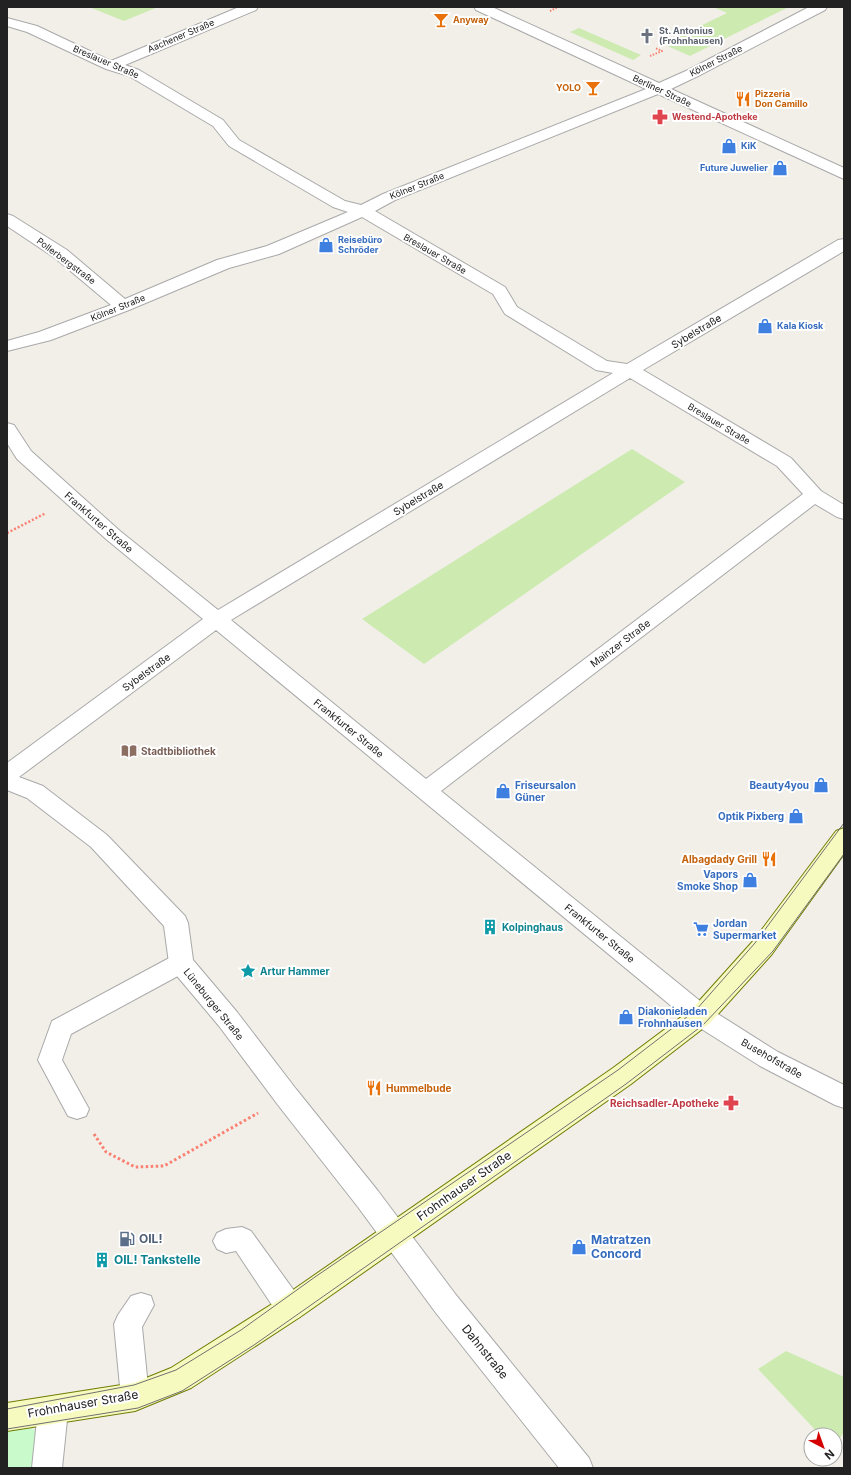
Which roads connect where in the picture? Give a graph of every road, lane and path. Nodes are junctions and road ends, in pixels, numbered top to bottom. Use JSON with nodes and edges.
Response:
{"nodes":[{"id":1,"x":251,"y":7,"type":"edge"},
{"id":2,"x":481,"y":7,"type":"edge"},
{"id":3,"x":820,"y":7,"type":"edge"},
{"id":4,"x":7,"y":22,"type":"edge"},
{"id":5,"x":655,"y":48,"type":"dead end"},
{"id":6,"x":649,"y":57,"type":"dead end"},
{"id":7,"x":111,"y":66,"type":"junction"},
{"id":8,"x":658,"y":89,"type":"junction"},
{"id":9,"x":844,"y":174,"type":"edge"},
{"id":10,"x":363,"y":211,"type":"junction"},
{"id":11,"x":7,"y":219,"type":"edge"},
{"id":12,"x":844,"y":244,"type":"edge"},
{"id":13,"x":123,"y":306,"type":"junction"},
{"id":14,"x":7,"y":346,"type":"edge"},
{"id":15,"x":630,"y":370,"type":"junction"},
{"id":16,"x":7,"y":429,"type":"edge"},
{"id":17,"x":814,"y":495,"type":"junction"},
{"id":18,"x":73,"y":499,"type":"junction"},
{"id":19,"x":844,"y":513,"type":"edge"},
{"id":20,"x":7,"y":533,"type":"edge"},
{"id":21,"x":216,"y":620,"type":"junction"},
{"id":22,"x":7,"y":774,"type":"edge"},
{"id":23,"x":7,"y":781,"type":"edge"},
{"id":24,"x":426,"y":791,"type":"junction"},
{"id":25,"x":844,"y":837,"type":"edge"},
{"id":26,"x":181,"y":963,"type":"junction"},
{"id":27,"x":701,"y":1016,"type":"junction"},
{"id":28,"x":287,"y":1097,"type":"junction"},
{"id":29,"x":844,"y":1097,"type":"edge"},
{"id":30,"x":77,"y":1109,"type":"joint"},
{"id":31,"x":394,"y":1234,"type":"junction"},
{"id":32,"x":226,"y":1241,"type":"dead end"},
{"id":33,"x":141,"y":1305,"type":"dead end"},
{"id":34,"x":290,"y":1308,"type":"junction"},
{"id":35,"x":136,"y":1397,"type":"junction"},
{"id":36,"x":53,"y":1410,"type":"junction"},
{"id":37,"x":7,"y":1417,"type":"edge"},
{"id":38,"x":47,"y":1468,"type":"edge"},
{"id":39,"x":578,"y":1468,"type":"edge"}],
"edges":[{"from":1,"to":7,"type":"street","name":"Aachener Straße"},
{"from":2,"to":8,"type":"street","name":"Berliner Straße"},
{"from":3,"to":8,"type":"street","name":"Kölner Straße"},
{"from":4,"to":7,"type":"street","name":"Breslauer Straße"},
{"from":5,"to":6,"type":"path"},
{"from":7,"to":10,"type":"street","name":"Breslauer Straße"},
{"from":8,"to":9,"type":"street","name":"Berliner Straße"},
{"from":8,"to":10,"type":"street","name":"Kölner Straße"},
{"from":10,"to":13,"type":"street","name":"Kölner Straße"},
{"from":10,"to":15,"type":"street","name":"Breslauer Straße"},
{"from":11,"to":13,"type":"street","name":"Pollerbergstraße"},
{"from":12,"to":15,"type":"street","name":"Sybelstraße"},
{"from":13,"to":14,"type":"street","name":"Kölner Straße"},
{"from":15,"to":17,"type":"street","name":"Breslauer Straße"},
{"from":15,"to":21,"type":"street","name":"Sybelstraße"},
{"from":16,"to":18,"type":"street","name":"Frankfurter Straße"},
{"from":17,"to":19,"type":"street","name":"Breslauer Straße"},
{"from":17,"to":24,"type":"street","name":"Mainzer Straße"},
{"from":18,"to":20,"type":"path"},
{"from":18,"to":21,"type":"street","name":"Frankfurter Straße"},
{"from":21,"to":22,"type":"street","name":"Sybelstraße"},
{"from":21,"to":24,"type":"street","name":"Frankfurter Straße"},
{"from":23,"to":26,"type":"street","name":"Lüneburger Straße"},
{"from":24,"to":27,"type":"street","name":"Frankfurter Straße"},
{"from":25,"to":27,"type":"main road","name":"Frohnhauser Straße"},
{"from":26,"to":28,"type":"street","name":"Lüneburger Straße"},
{"from":26,"to":30,"type":"lane"},
{"from":27,"to":29,"type":"street","name":"Busehofstraße"},
{"from":27,"to":31,"type":"main road","name":"Frohnhauser Straße"},
{"from":28,"to":30,"type":"path"},
{"from":28,"to":31,"type":"street","name":"Lüneburger Straße"},
{"from":31,"to":34,"type":"main road","name":"Frohnhauser Straße"},
{"from":31,"to":39,"type":"street","name":"Dahnstraße"},
{"from":32,"to":34,"type":"lane"},
{"from":33,"to":35,"type":"lane"},
{"from":34,"to":35,"type":"main road","name":"Frohnhauser Straße"},
{"from":35,"to":36,"type":"main road","name":"Frohnhauser Straße"},
{"from":36,"to":37,"type":"main road","name":"Frohnhauser Straße"},
{"from":36,"to":38,"type":"street"}]}
